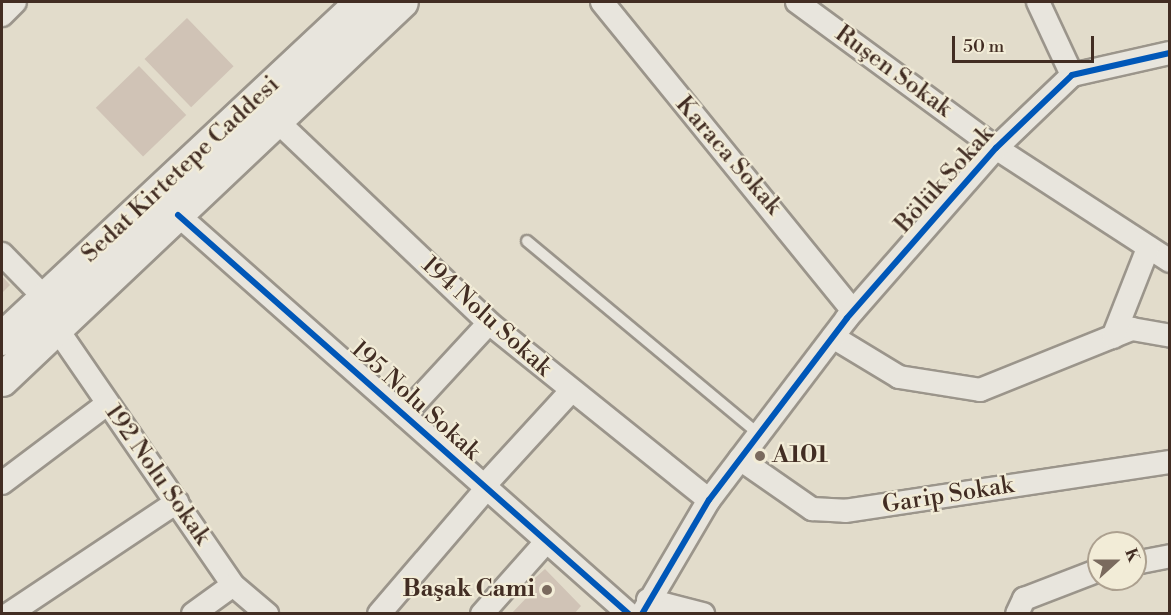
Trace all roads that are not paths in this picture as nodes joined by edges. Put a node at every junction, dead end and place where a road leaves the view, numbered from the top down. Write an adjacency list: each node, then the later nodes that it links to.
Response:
1 (362, 2): 15 (main road, Sedat Kirtetepe Caddesi)
2 (402, 2): 8 (main road, Sedat Kirtetepe Caddesi)
3 (602, 2): 16 (street, Karaca Sokak)
4 (797, 2): 9 (street, Ruşen Sokak)
5 (1038, 2): 7 (street)
6 (1170, 53): 7 (street)
7 (1072, 75): 9 (street, Bölük Sokak)
8 (275, 119): 10 (main road, Sedat Kirtetepe Caddesi); 17 (street, 194 Nolu Sokak)
9 (996, 148): 12 (street, Ruşen Sokak); 16 (street, Bölük Sokak)
10 (178, 215): 18 (main road, Sedat Kirtetepe Caddesi); 26 (street, 195 Nolu Sokak)
11 (527, 241): 27 (lane)
12 (1148, 248): 14 (street, Ruşen Sokak); 21 (street)
13 (2, 254): 15 (street)
14 (1170, 261)
15 (45, 298): 22 (main road, Sedat Kirtetepe Caddesi)
16 (854, 311): 20 (street, Bölük Sokak)
17 (489, 323): 24 (street, 194 Nolu Sokak); 26 (street)
18 (57, 328): 23 (main road, Sedat Kirtetepe Caddesi); 25 (street, 192 Nolu Sokak)
19 (1170, 336): 21 (street)
20 (833, 337): 21 (street); 27 (street, Bölük Sokak)
21 (1113, 337)
22 (2, 339)
23 (2, 380)
24 (570, 392): 31 (street); 32 (street, 194 Nolu Sokak)
25 (107, 404): 30 (street); 33 (street, 192 Nolu Sokak)
26 (404, 415): 31 (street, 195 Nolu Sokak)
27 (759, 434): 28 (street, Bölük Sokak)
28 (740, 459): 29 (street, Garip Sokak); 32 (street, Bölük Sokak)
29 (1170, 462)
30 (2, 483)
31 (486, 487): 34 (street, 195 Nolu Sokak); 43 (street)
32 (709, 500): 39 (street, Bölük Sokak)
33 (177, 502): 38 (street, 192 Nolu Sokak); 40 (street)
34 (546, 542): 44 (street); 45 (street, 195 Nolu Sokak)
35 (1170, 556): 36 (street)
36 (1147, 560)
37 (1087, 575): 47 (street)
38 (233, 585): 41 (street); 42 (street, 192 Nolu Sokak)
39 (645, 607): 46 (street)
40 (9, 614)
41 (193, 614)
42 (267, 614)
43 (379, 614)
44 (482, 614)
45 (629, 614)
46 (703, 614)
47 (1017, 614)

